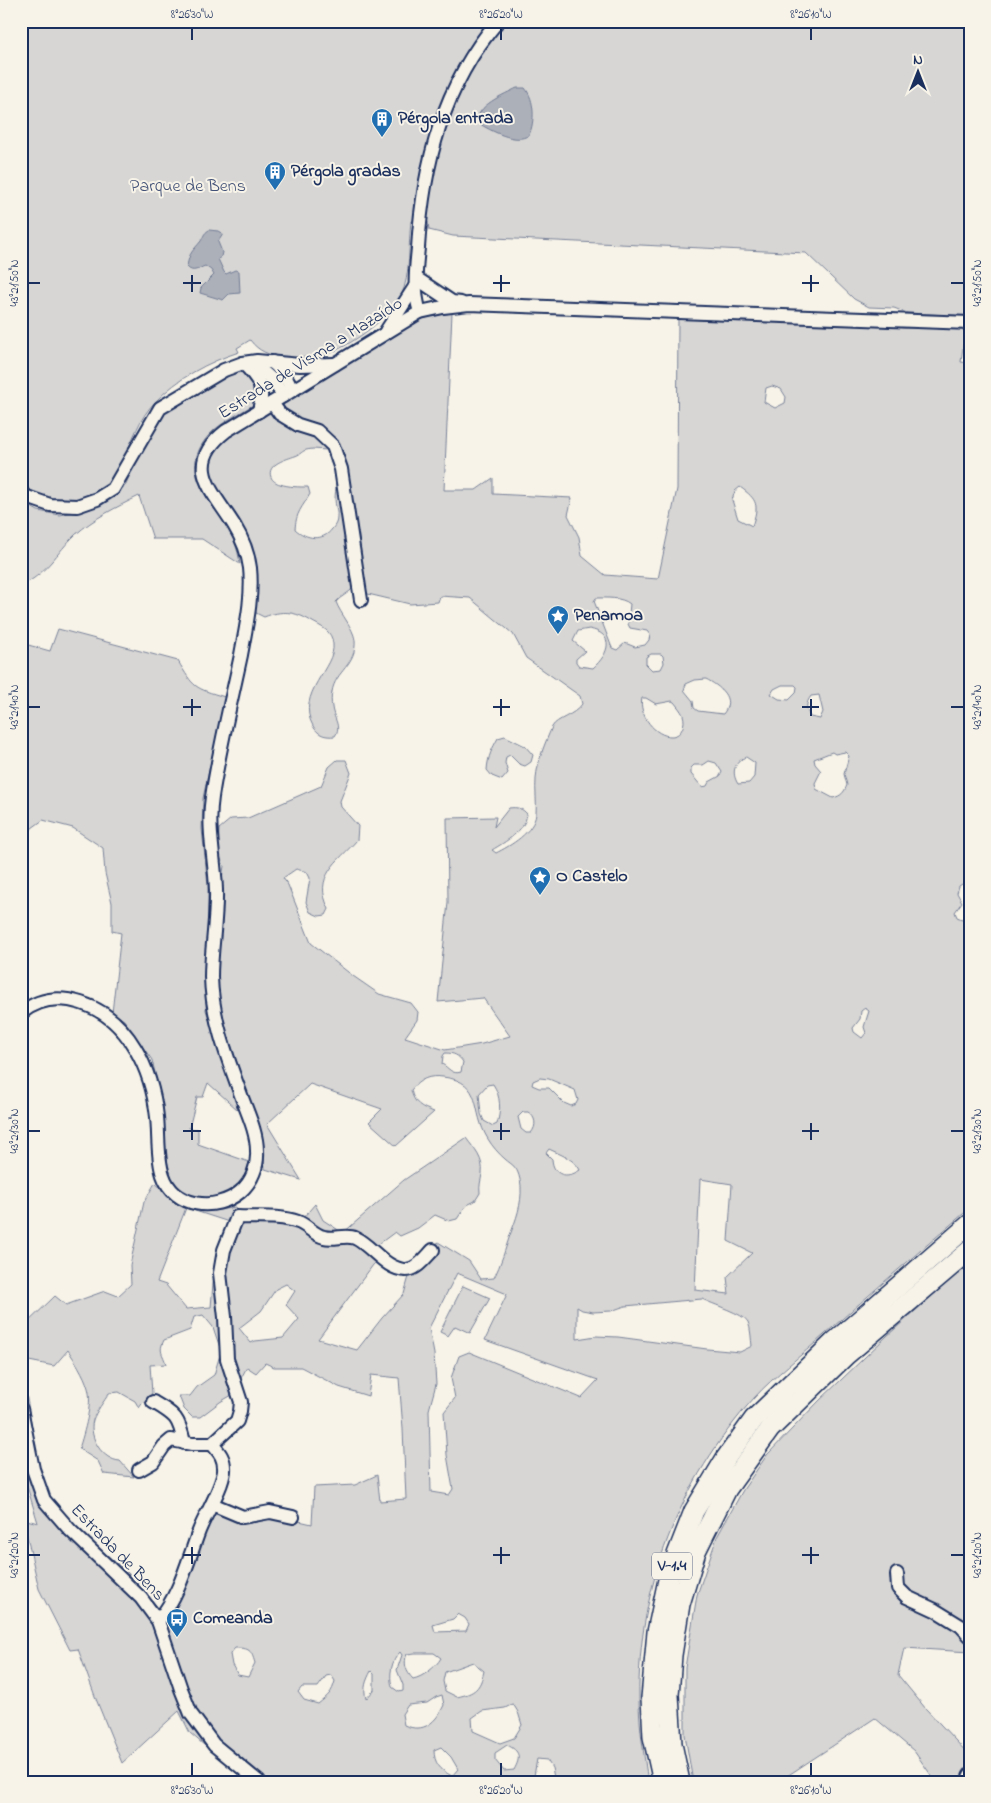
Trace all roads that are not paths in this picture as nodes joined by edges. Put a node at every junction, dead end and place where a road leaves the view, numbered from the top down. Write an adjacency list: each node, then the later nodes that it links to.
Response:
1 (498, 21): 2 (street)
2 (416, 281): 3 (street); 4 (street); 6 (street)
3 (469, 304): 4 (street, Estrada de Visma a Mazaído); 5 (street, Estrada de Visma a Mazaído)
4 (420, 312): 6 (street, Estrada de Visma a Mazaído)
5 (970, 323)
6 (386, 332): 9 (street, Estrada de Visma a Mazaído)
7 (272, 362): 8 (street); 9 (street); 10 (street)
8 (243, 363): 10 (street); 11 (street); 12 (street)
9 (338, 364): 10 (street, Estrada de Visma a Mazaído)
10 (282, 396): 11 (street, Estrada de Visma a Mazaído); 13 (street)
11 (259, 411): 15 (street, Estrada de Visma a Mazaído)
12 (21, 492)
13 (361, 600)
14 (21, 1013): 15 (street)
15 (226, 1202): 16 (street)
16 (237, 1217): 18 (street); 23 (street)
17 (970, 1224): 32 (highway, V-1.4)
18 (433, 1250)
19 (970, 1250): 33 (highway, V-1.4)
20 (153, 1402): 22 (street)
21 (21, 1409): 28 (street, Estrada de Bens)
22 (184, 1443): 23 (street); 24 (street)
23 (212, 1444): 25 (street)
24 (139, 1470)
25 (212, 1504): 26 (street); 28 (street)
26 (293, 1517)
27 (896, 1574): 29 (street)
28 (158, 1622): 31 (street, Estrada de Bens)
29 (970, 1636)
30 (970, 1775): 34 (street)
31 (259, 1782)
32 (662, 1782)
33 (680, 1782)
34 (967, 1782)

